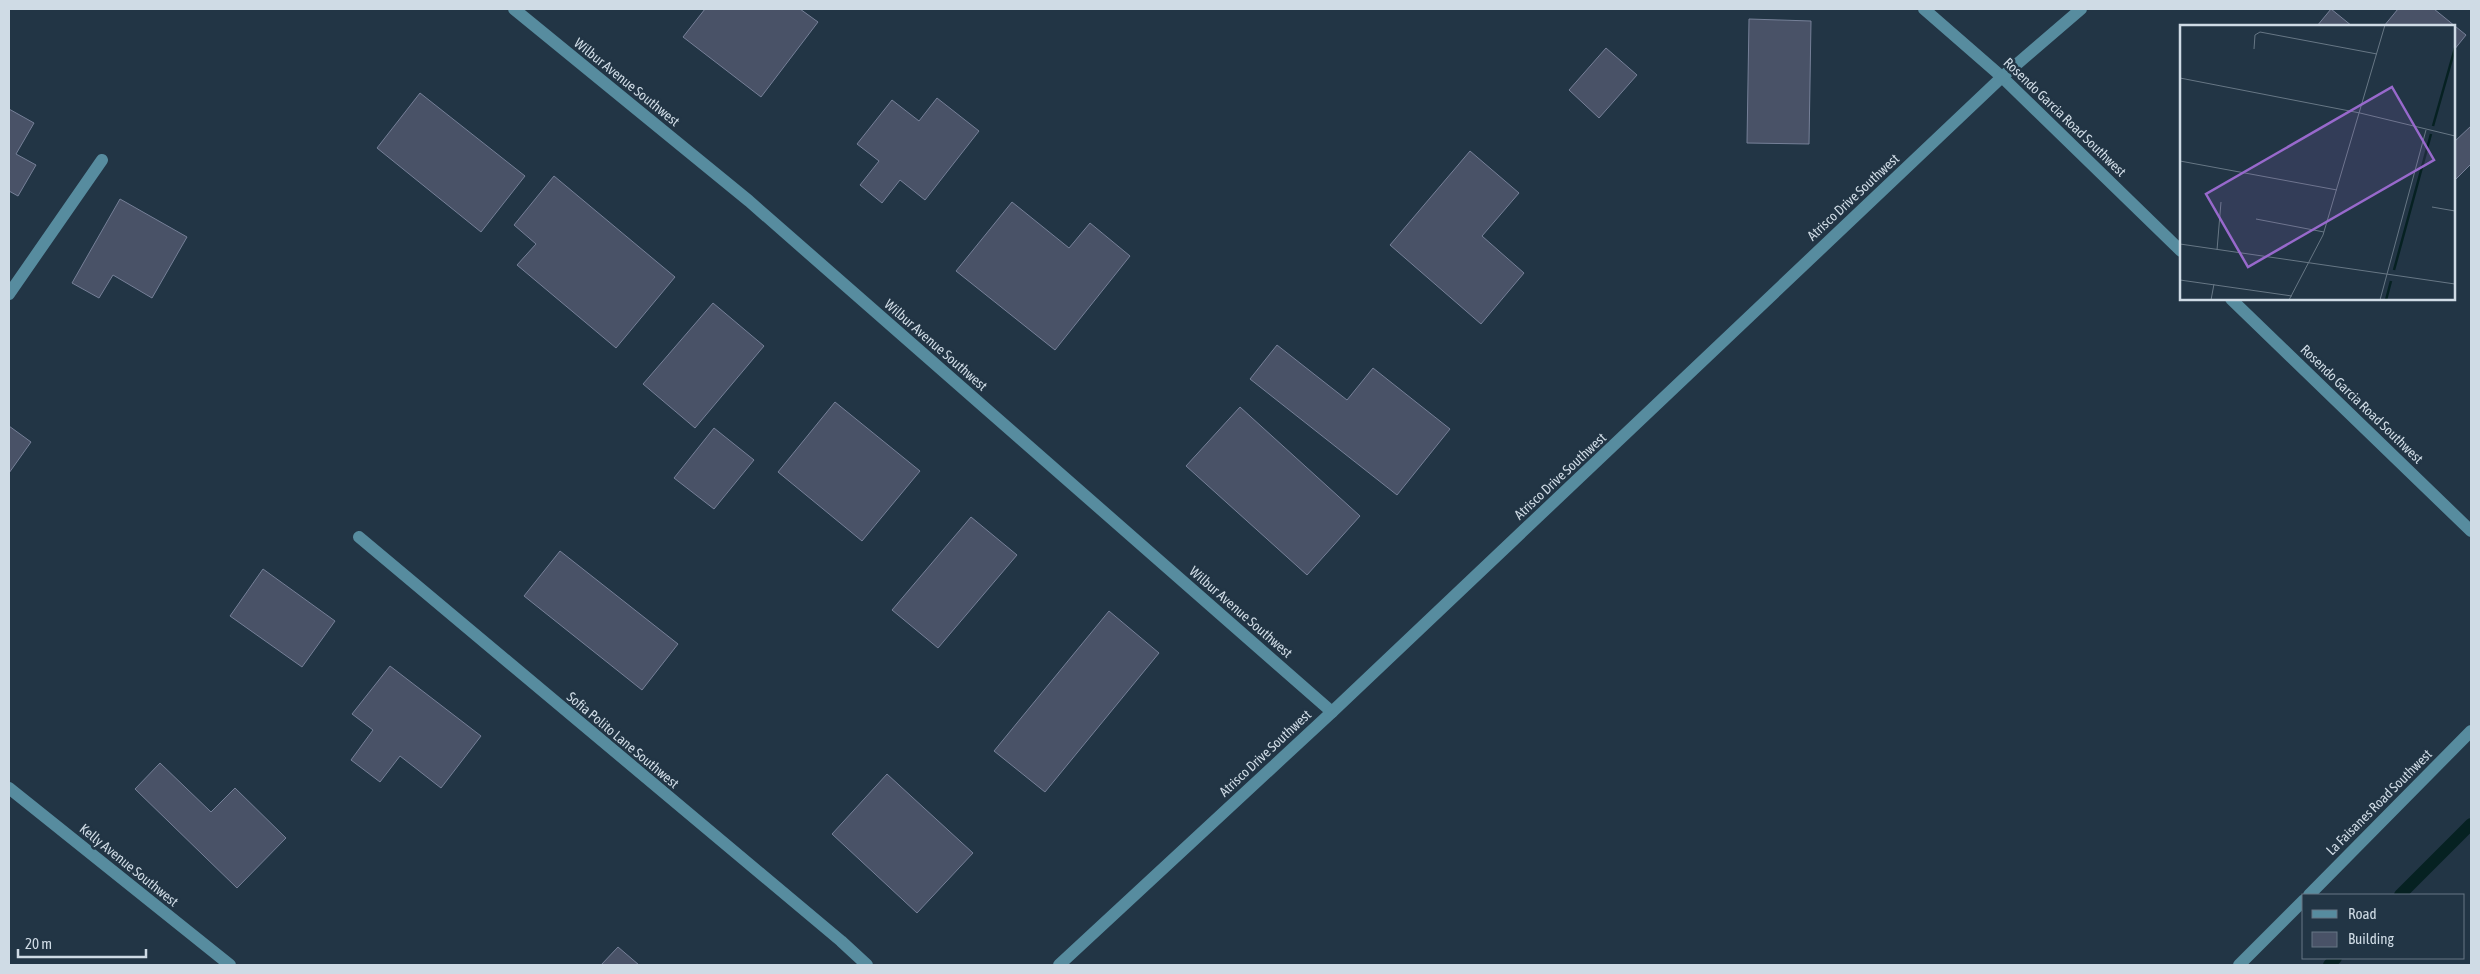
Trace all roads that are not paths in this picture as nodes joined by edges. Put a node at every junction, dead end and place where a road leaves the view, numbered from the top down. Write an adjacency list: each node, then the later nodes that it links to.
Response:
1 (514, 9): 11 (street, Wilbur Avenue Southwest)
2 (1924, 9): 4 (street, Rosendo Garcia Road Southwest)
3 (2081, 9): 4 (street, Atrisco Drive Southwest)
4 (2002, 77): 6 (street, Rosendo Garcia Road Southwest); 11 (street, Atrisco Drive Southwest)
5 (102, 160): 7 (street)
6 (2180, 249)
7 (9, 294)
8 (2232, 300): 9 (street, Rosendo Garcia Road Southwest)
9 (2471, 532)
10 (359, 537): 17 (street, Sofia Polito Lane Southwest)
11 (1332, 712): 18 (street, Atrisco Drive Southwest)
12 (2471, 731): 14 (street, La Faisanes Road Southwest)
13 (9, 788): 16 (street, Kelly Avenue Southwest)
14 (2310, 894)
15 (2302, 902): 19 (street)
16 (230, 965)
17 (867, 965)
18 (1059, 965)
19 (2240, 965)

